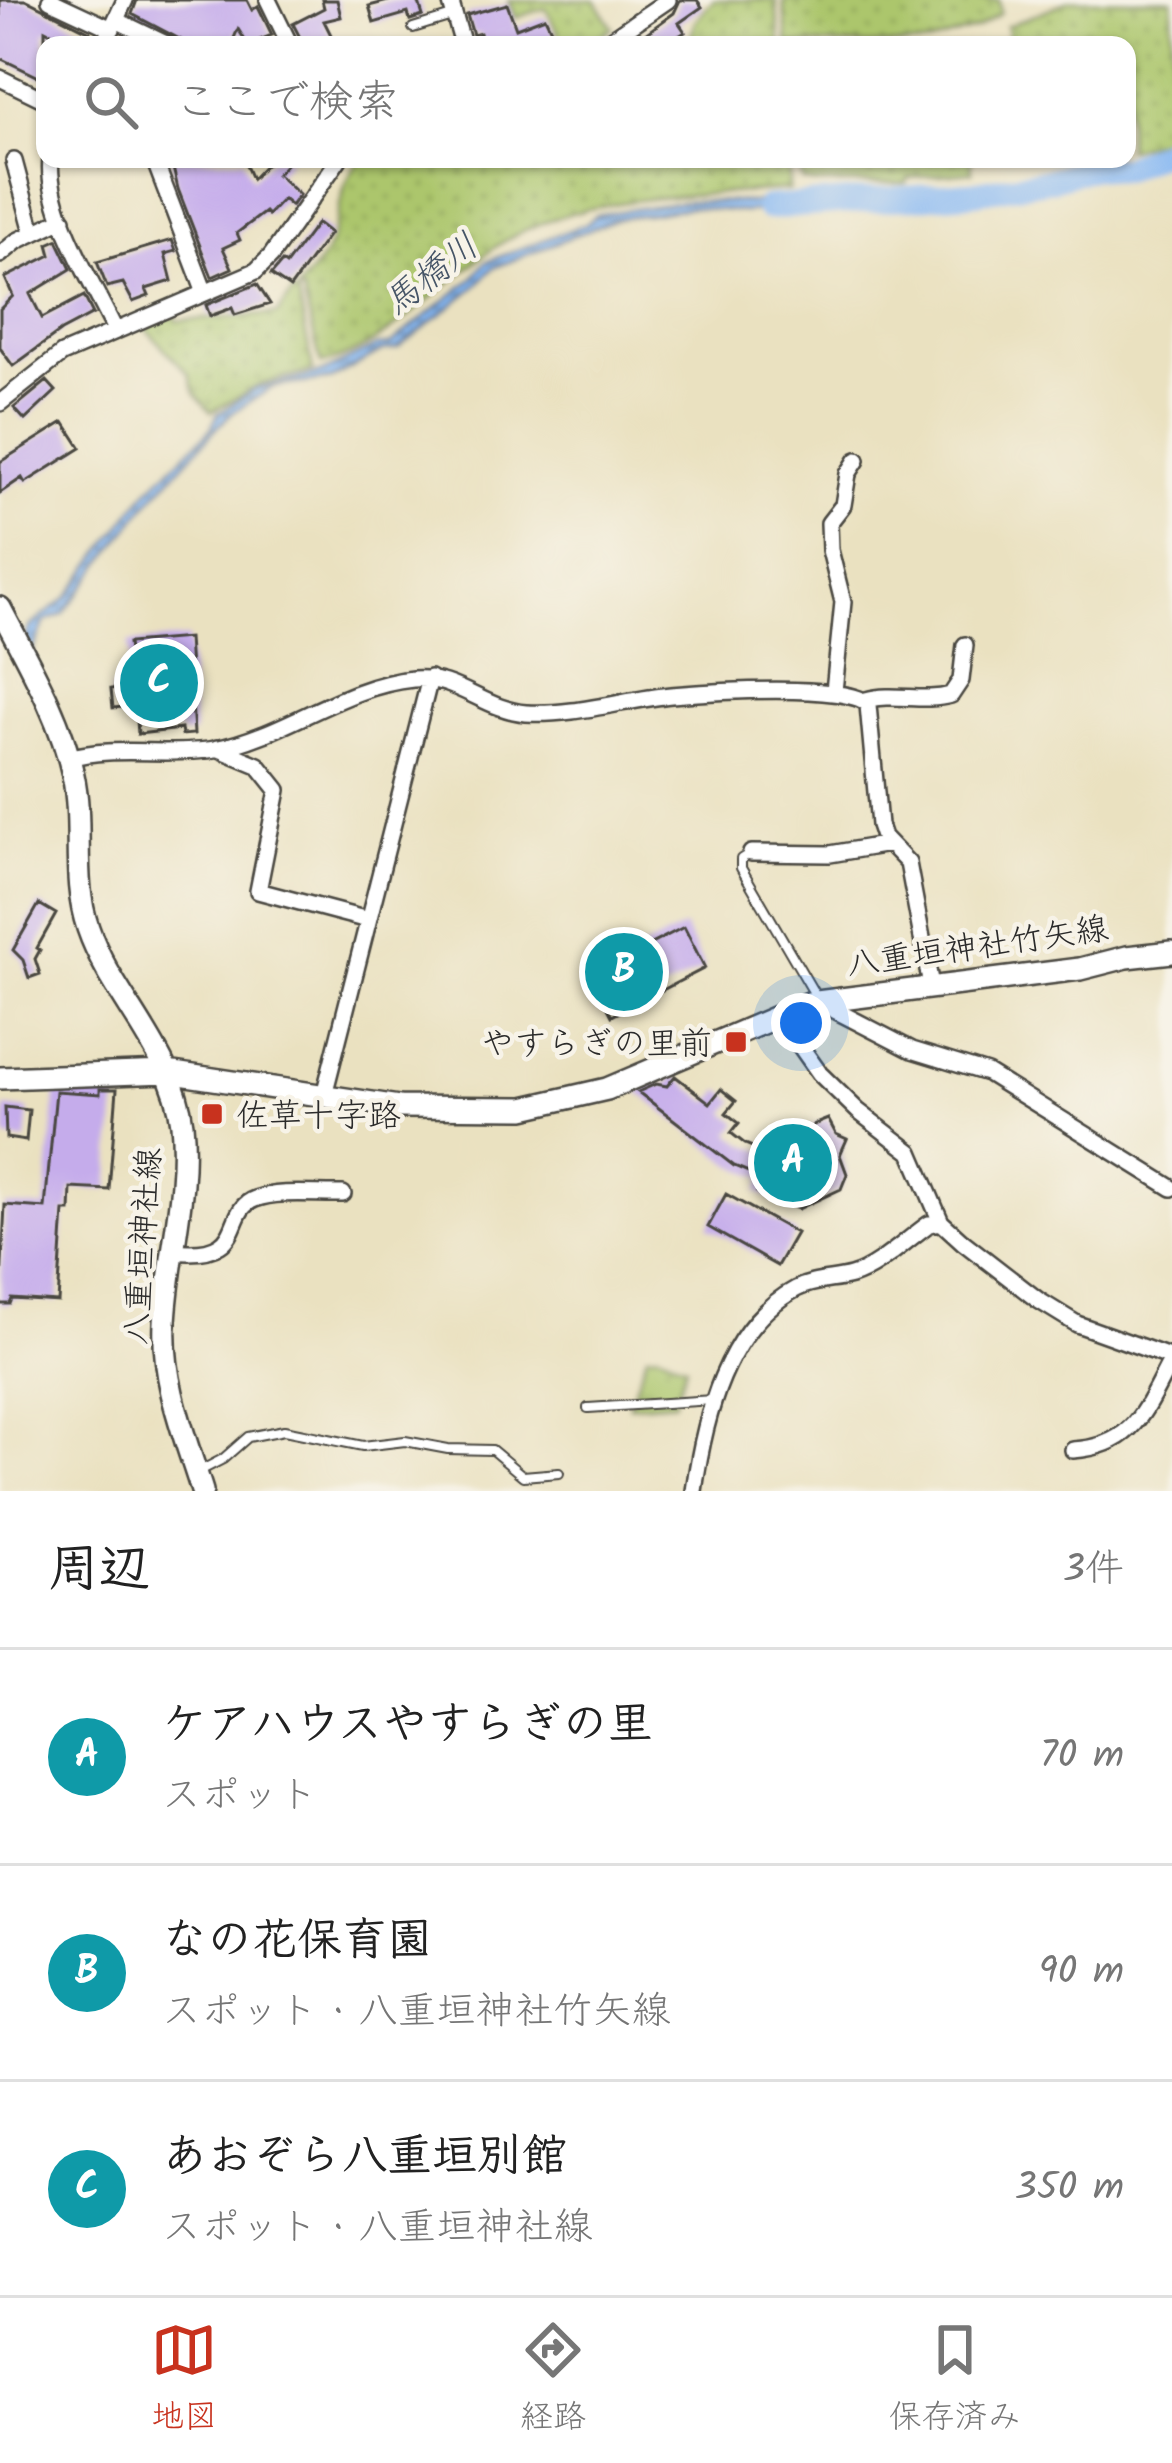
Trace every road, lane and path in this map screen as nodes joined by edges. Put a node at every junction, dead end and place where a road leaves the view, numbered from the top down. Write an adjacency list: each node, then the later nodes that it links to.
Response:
1 (50, 0): 7 (street)
2 (125, 0): 7 (street)
3 (268, 0): 8 (street)
4 (662, 2): 9 (street)
5 (453, 8): 6 (lane)
6 (413, 28)
7 (111, 31)
8 (286, 36)
9 (615, 36)
10 (0, 78): 11 (street)
11 (36, 96)
12 (14, 161): 17 (street)
13 (50, 168): 16 (street)
14 (157, 168): 19 (street)
15 (333, 168): 19 (street)
16 (63, 219): 17 (street); 20 (street)
17 (33, 232): 18 (street)
18 (0, 255)
19 (205, 293): 20 (street)
20 (115, 330): 21 (street)
21 (4, 392)
22 (857, 460): 26 (street)
23 (0, 608): 29 (main road, 八重垣神社線)
24 (965, 645): 27 (street)
25 (430, 678): 26 (street); 28 (street); 32 (street)
26 (834, 691): 27 (street)
27 (866, 700): 30 (street)
28 (217, 748): 29 (street); 32 (street)
29 (68, 758): 37 (main road, 八重垣神社線)
30 (889, 844): 31 (street); 34 (street)
31 (751, 853): 35 (lane)
32 (368, 920): 39 (street)
33 (1172, 952): 34 (main road, 八重垣神社竹矢線)
34 (931, 986): 35 (main road, 八重垣神社竹矢線)
35 (818, 1001): 36 (main road, 八重垣神社竹矢線); 40 (street)
36 (779, 1016): 39 (main road, 八重垣神社竹矢線); 42 (street)
37 (166, 1072): 38 (main road, 八重垣神社竹矢線); 39 (main road, 八重垣神社竹矢線); 43 (main road, 八重垣神社線)
38 (0, 1078)
39 (324, 1095)
40 (1172, 1189)
41 (343, 1193): 43 (street)
42 (941, 1222): 44 (street); 45 (street)
43 (173, 1251): 49 (main road, 八重垣神社線)
44 (1172, 1359): 47 (street)
45 (714, 1400): 46 (lane); 50 (street)
46 (588, 1408)
47 (1073, 1450)
48 (559, 1472): 49 (lane)
49 (199, 1482)
50 (694, 1491)

